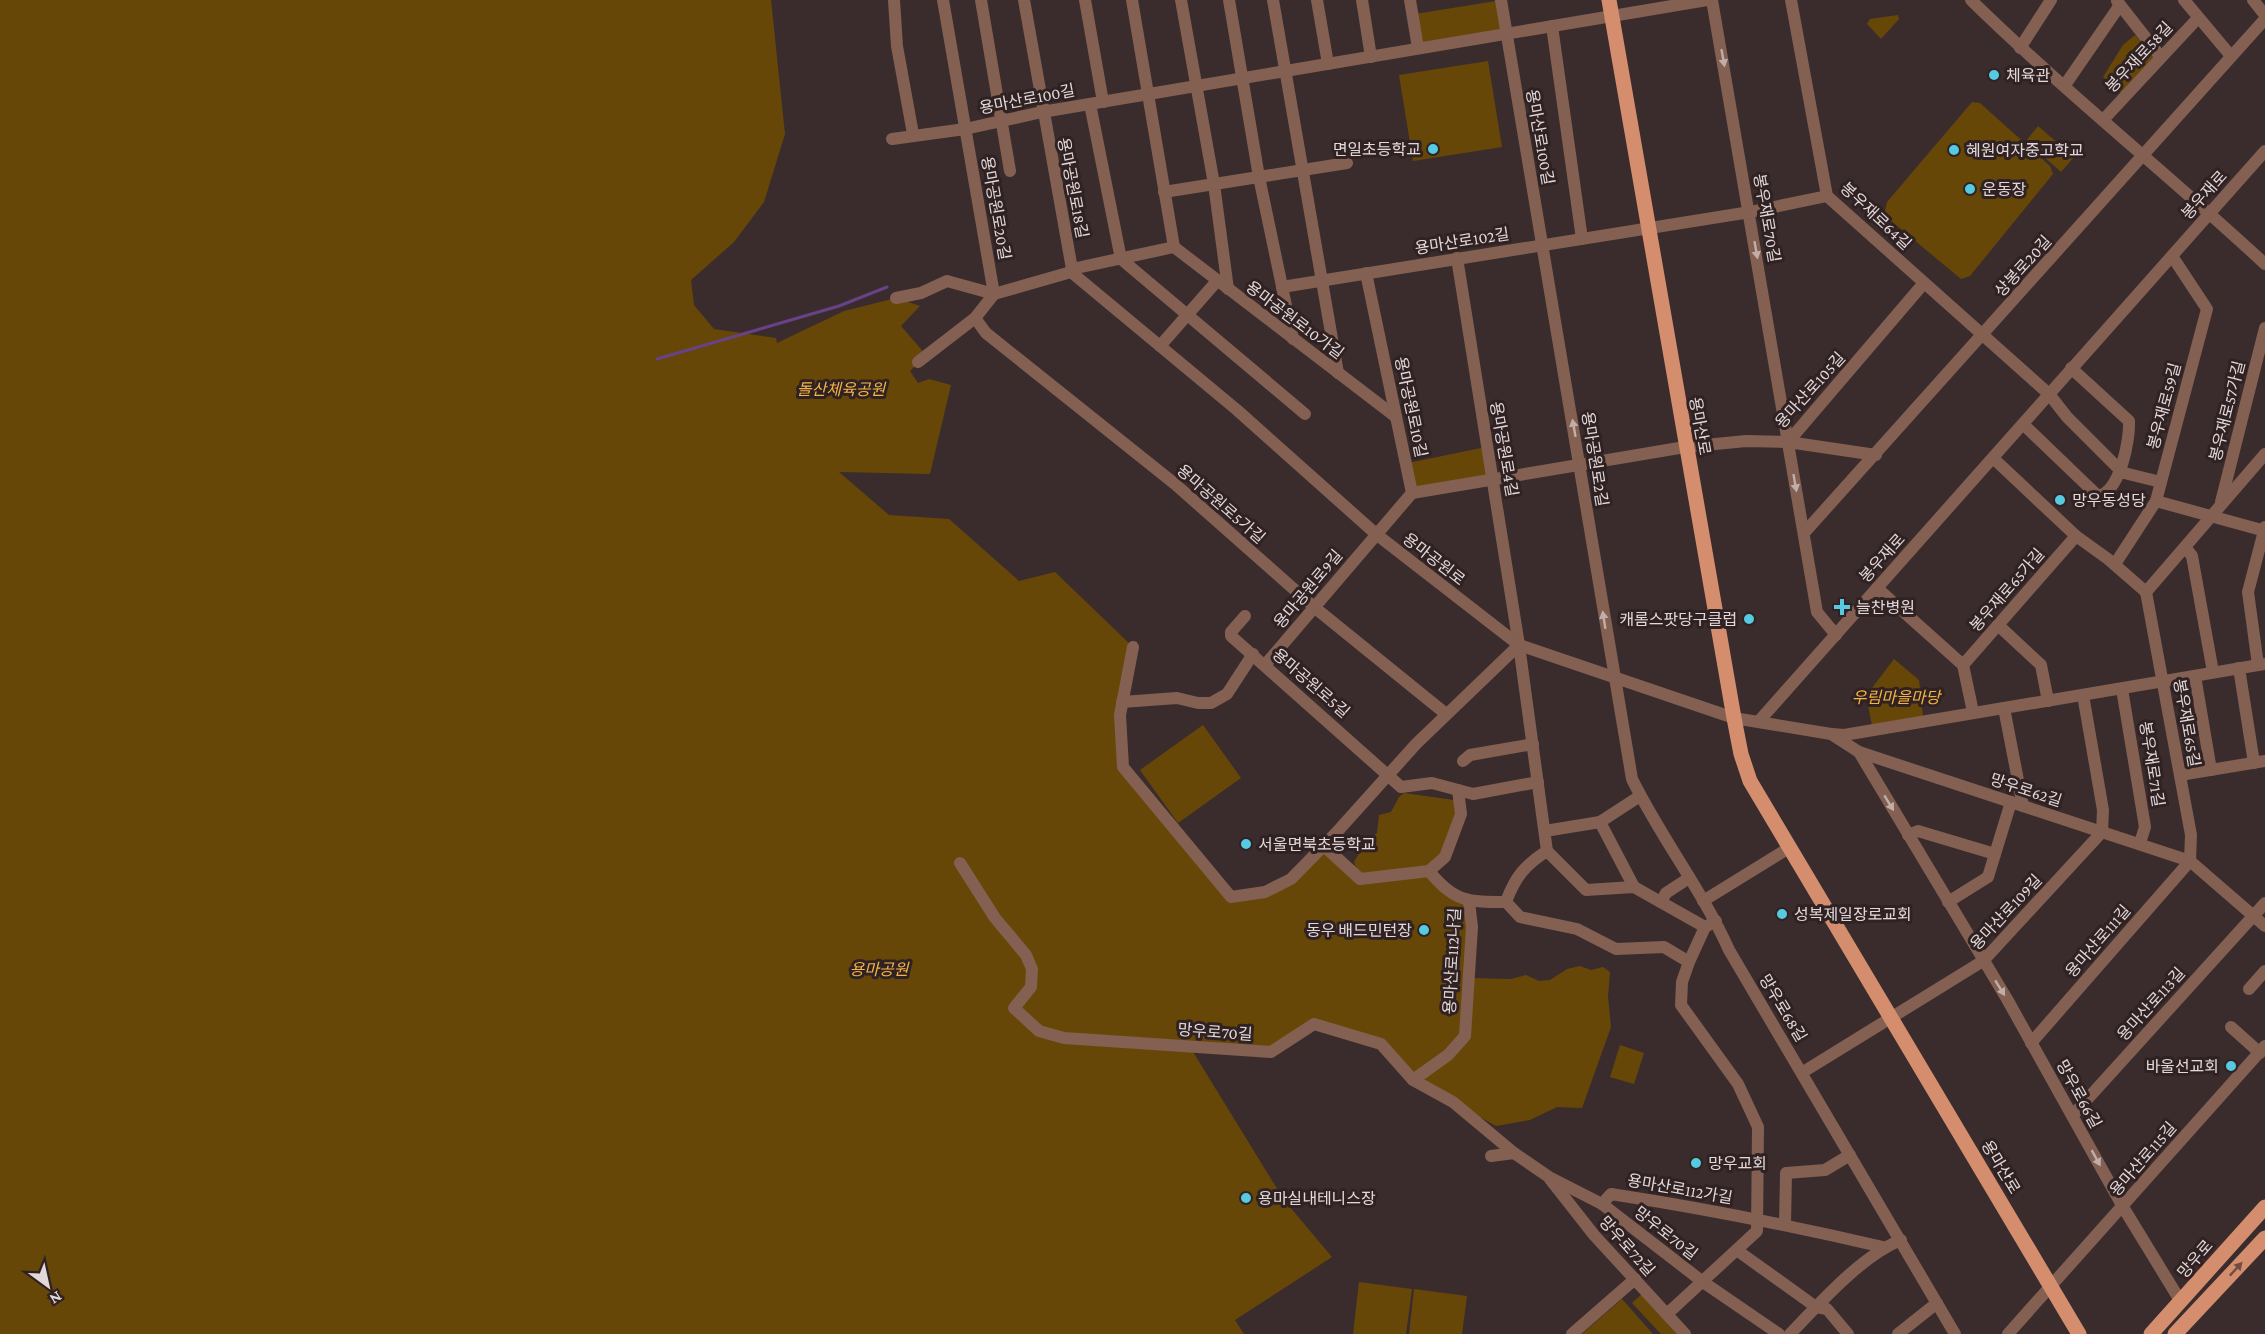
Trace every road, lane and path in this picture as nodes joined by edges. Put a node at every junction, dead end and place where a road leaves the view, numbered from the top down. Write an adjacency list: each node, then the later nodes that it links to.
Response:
1 (894, 0): 44 (street)
2 (943, 0): 43 (street, 용마공원로20길)
3 (981, 0): 42 (street)
4 (1024, 0): 40 (street, 용마공원로18길)
5 (1085, 0): 39 (street)
6 (1132, 0): 38 (street)
7 (1181, 0): 37 (street)
8 (1229, 0): 35 (street)
9 (1273, 0): 34 (street)
10 (1317, 0): 33 (street)
11 (1362, 0): 32 (street)
12 (1410, 0): 28 (street)
13 (1501, 0): 27 (street)
14 (1609, 0): 24 (main road, 용마산로)
15 (1707, 0): 24 (street, 용마산로100길)
16 (1712, 0): 55 (street, 봉우재로70길, one-way to 55)
17 (1791, 0): 54 (street, 봉우재로64길)
18 (1971, 0): 29 (street, 봉우재로58길)
19 (2051, 0): 29 (street)
20 (2184, 0): 25 (street)
21 (2253, 0): 23 (street)
22 (2118, 2): 30 (street); 36 (street)
23 (2265, 17): 31 (street, 상봉로20길)
24 (1612, 18): 26 (street, 용마산로100길); 57 (main road, 용마산로)
25 (2198, 18): 30 (street, 봉우재로58길); 31 (street)
26 (1552, 26): 27 (street, 용마산로100길); 58 (street)
27 (1506, 34): 28 (street, 용마산로100길); 59 (street, 용마산로100길)
28 (1418, 48): 32 (street, 용마산로100길)
29 (2020, 48): 36 (street, 봉우재로58길)
30 (2160, 56): 41 (street, 봉우재로58길)
31 (2231, 56): 47 (street, 상봉로20길)
32 (1371, 57): 33 (street, 용마산로100길)
33 (1328, 64): 34 (street, 용마산로100길)
34 (1285, 72): 35 (street, 용마산로100길); 49 (street)
35 (1242, 79): 37 (street, 용마산로100길); 51 (street)
36 (2065, 85): 41 (street, 봉우재로58길)
37 (1195, 87): 38 (street, 용마산로100길); 52 (street)
38 (1147, 95): 39 (street, 용마산로100길); 53 (street)
39 (1096, 103): 40 (street, 용마산로100길); 63 (street)
40 (1042, 112): 42 (street, 용마산로100길); 65 (street, 용마공원로18길)
41 (2104, 119): 47 (street, 봉우재로58길)
42 (1003, 120): 43 (street, 용마산로100길); 50 (street)
43 (965, 129): 44 (street, 용마산로100길); 72 (street, 용마공원로20길)
44 (913, 134): 45 (street, 용마산로100길)
45 (892, 139)
46 (2265, 151): 56 (street, 봉우재로)
47 (2144, 156): 56 (street, 봉우재로58길); 77 (street, 상봉로20길)
48 (1347, 164): 49 (street)
49 (1304, 170): 51 (street); 67 (street)
50 (1010, 171)
51 (1259, 177): 52 (street); 70 (street)
52 (1214, 184): 53 (street); 71 (street)
53 (1164, 192): 60 (street)
54 (1827, 196): 55 (street, 용마산로102길); 69 (street, 봉우재로64길)
55 (1750, 212): 57 (street, 용마산로102길); 87 (street, 봉우재로70길, one-way to 87)
56 (2210, 213): 61 (street, 봉우재로); 64 (street, 봉우재로58길)
57 (1648, 229): 58 (street, 용마산로102길); 88 (main road, 용마산로)
58 (1582, 239): 59 (street, 용마산로102길)
59 (1542, 245): 62 (street, 용마산로102길); 92 (street, 용마공원로2길, one-way to 59)
60 (1174, 247): 63 (street); 68 (street, 용마공원로10가길)
61 (2172, 256): 81 (street, 봉우재로); 95 (street, 봉우재로59길)
62 (1457, 258): 66 (street, 용마산로102길); 94 (street, 용마공원로4길)
63 (1121, 259): 65 (street); 74 (street)
64 (2265, 264)
65 (1071, 271): 72 (street); 79 (street, 용마공원로)
66 (1366, 273): 67 (street, 용마산로102길); 85 (street, 용마공원로10길)
67 (1322, 280): 70 (street, 용마산로102길); 82 (street)
68 (1217, 281): 71 (street, 용마공원로10가길); 74 (street)
69 (1924, 283): 77 (street, 봉우재로64길); 87 (street, 용마산로105길)
70 (1282, 287): 78 (street)
71 (1228, 289): 78 (street, 용마공원로10가길)
72 (994, 294): 73 (street); 75 (street)
73 (896, 298)
74 (1187, 315): 79 (street); 84 (street)
75 (975, 318): 80 (street); 108 (street, 용마공원로5가길)
76 (2265, 328): 98 (street, 봉우재로57가길)
77 (1982, 336): 83 (street, 봉우재로64길); 90 (street, 상봉로20길)
78 (1293, 339): 82 (street, 용마공원로10가길)
79 (1160, 346): 101 (street, 용마공원로)
80 (918, 362)
81 (2072, 368): 83 (street, 봉우재로); 93 (street)
82 (1338, 373): 85 (street, 용마공원로10가길)
83 (2049, 394): 86 (street, 봉우재로); 93 (street, 봉우재로64길)
84 (1305, 414)
85 (1396, 417): 96 (street, 용마공원로10길)
86 (2023, 424): 91 (street, 봉우재로); 93 (street)
87 (1788, 442): 88 (street, 용마산로105길); 90 (street); 102 (street, 봉우재로70길, one-way to 102)
88 (1685, 447): 92 (street, 용마산로105길); 130 (main road, 용마산로)
89 (2265, 454): 98 (street)
90 (1876, 455): 102 (street, 상봉로20길)
91 (1993, 458): 103 (street); 106 (street, 봉우재로)
92 (1580, 464): 94 (street, 용마산로105길); 121 (street, 용마공원로2길, one-way to 92)
93 (2120, 471): 95 (street)
94 (1492, 479): 96 (street, 용마산로105길); 112 (street, 용마공원로4길)
95 (2161, 482): 97 (street, 봉우재로59길)
96 (1412, 494): 101 (street)
97 (2156, 501): 99 (street); 105 (street, 봉우재로59길)
98 (2220, 503): 99 (street)
99 (2211, 515): 100 (street); 104 (street)
100 (2264, 529): 115 (street)
101 (1376, 534): 108 (street, 용마공원로9길); 112 (street, 용마공원로)
102 (1804, 534): 111 (street, 봉우재로70길)
103 (2076, 536): 105 (street); 110 (street, 봉우재로65가길)
104 (2185, 548): 107 (street); 119 (street)
105 (2115, 564): 107 (street)
106 (1877, 588): 111 (street, 봉우재로); 117 (street)
107 (2146, 592): 122 (street, 봉우재로65길)
108 (1314, 607): 116 (street, 용마공원로9길); 129 (street, 용마공원로5가길)
109 (1245, 616): 114 (street, 용마공원로5길)
110 (1998, 625): 117 (street, 봉우재로65가길); 125 (street)
111 (1836, 635): 131 (street, 봉우재로)
112 (1519, 645): 121 (street, 용마공원로); 129 (street); 133 (street, 용마공원로4길)
113 (1133, 647): 126 (street)
114 (1253, 654): 116 (street, 용마공원로5길); 126 (street)
115 (2261, 664): 118 (street)
116 (1265, 665): 138 (street, 용마공원로5길)
117 (1963, 665): 128 (street)
118 (2239, 668): 119 (street); 136 (street)
119 (2213, 672): 120 (street)
120 (2195, 676): 122 (street); 137 (street)
121 (1613, 678): 130 (street, 용마공원로); 142 (street, 망우로68길)
122 (2163, 682): 123 (street); 139 (street, 봉우재로65길)
123 (2122, 689): 124 (street); 148 (street, 봉우재로71길)
124 (2083, 695): 125 (street); 146 (street)
125 (2048, 701): 127 (street)
126 (1122, 702): 149 (street)
127 (2004, 708): 128 (street); 143 (street)
128 (1973, 712): 132 (street)
129 (1446, 714): 138 (street)
130 (1734, 718): 131 (street); 150 (main road, 용마산로)
131 (1759, 721): 132 (street, 망우로62길)
132 (1831, 734): 134 (street, 망우로62길)
133 (1533, 744): 135 (street); 140 (street, 용마공원로4길)
134 (1859, 752): 143 (street, 망우로62길); 147 (street, 망우로66길, one-way to 147)
135 (1463, 761)
136 (2260, 762): 137 (street)
137 (2211, 770): 139 (street)
138 (1388, 773): 141 (street, 용마공원로5길); 149 (street)
139 (2180, 775): 153 (street, 봉우재로65길)
140 (1538, 782): 141 (street); 145 (street, 용마공원로4길)
141 (1458, 790): 155 (street)
142 (1640, 796): 144 (street); 156 (street, 망우로68길)
143 (2017, 804): 146 (street, 망우로62길); 152 (street)
144 (1600, 822): 145 (street); 157 (street)
145 (1545, 831): 151 (street, 용마공원로4길)
146 (2102, 832): 148 (street, 망우로62길); 168 (street, 용마산로109길)
147 (1908, 835): 152 (street); 162 (street, 망우로66길)
148 (2140, 843): 153 (street, 망우로62길)
149 (1324, 846): 155 (street)
150 (1789, 848): 158 (street); 171 (main road, 용마산로)
151 (1548, 851): 157 (street); 160 (street)
152 (1995, 854): 162 (street)
153 (2190, 861): 164 (street, 망우로62길); 173 (street, 용마산로111길)
154 (960, 863): 176 (street, 망우로70길)
155 (1429, 871): 159 (street)
156 (1689, 878): 158 (street, 망우로68길); 161 (street)
157 (1634, 887): 161 (street)
158 (1703, 901): 165 (street, 망우로68길)
159 (1469, 902): 160 (street, 용마산로112나길); 176 (street, 용마산로112나길)
160 (1506, 902): 167 (street)
161 (1661, 902): 165 (street)
162 (1948, 902): 168 (street, 망우로66길)
163 (2265, 903): 164 (street, 용마산로113길)
164 (2253, 916): 166 (street, 망우로62길); 177 (street, 용마산로113길)
165 (1710, 924): 167 (street); 175 (street, 망우로68길)
166 (2265, 926)
167 (1689, 962): 185 (street)
168 (1983, 962): 171 (street, 용마산로109길); 173 (street, 망우로66길, one-way to 173)
169 (2265, 971): 170 (street)
170 (2249, 989)
171 (1891, 1019): 175 (street); 193 (main road, 용마산로)
172 (2231, 1027): 174 (street, 용마산로115길)
173 (2031, 1043): 177 (street, 망우로66길)
174 (2262, 1050): 183 (street, 용마산로115길)
175 (1803, 1072): 179 (street, 망우로68길)
176 (1413, 1080): 178 (street, 망우로70길)
177 (2073, 1114): 183 (street, 망우로66길, one-way to 183)
178 (1514, 1153): 180 (street); 181 (street, 망우로70길)
179 (1850, 1155): 186 (street); 188 (street, 망우로68길)
180 (1491, 1156)
181 (1549, 1177): 182 (street, 망우로70길); 191 (street, 망우로72길)
182 (1602, 1204): 185 (street, 용마산로112가길); 192 (street, 망우로70길)
183 (2123, 1207): 193 (street, 용마산로115길); 194 (street, 망우로66길)
184 (2265, 1207): 194 (main road, 망우로)
185 (1757, 1220): 186 (street, 용마산로112가길); 190 (street)
186 (1785, 1224): 189 (street, 용마산로112가길)
187 (2265, 1238): 208 (main road, one-way to 187)
188 (1901, 1240): 189 (street); 195 (street, 망우로68길)
189 (1883, 1247): 196 (street)
190 (1738, 1251): 192 (street); 196 (street)
191 (1635, 1279): 197 (street, 망우로72길); 198 (street)
192 (1703, 1282): 197 (street); 200 (street, 망우로70길)
193 (2050, 1285): 205 (street, 용마산로115길); 206 (main road, 용마산로)
194 (2181, 1302): 207 (main road, 망우로)
195 (1937, 1303): 203 (street); 204 (street, 망우로68길)
196 (1816, 1307): 201 (street); 202 (street)
197 (1667, 1314): 199 (street, 망우로72길)
198 (1572, 1334)
199 (1685, 1334)
200 (1779, 1334)
201 (1790, 1334)
202 (1848, 1334)
203 (1898, 1334)
204 (1955, 1334)
205 (2008, 1334)
206 (2079, 1334)
207 (2151, 1334)
208 (2175, 1334)

